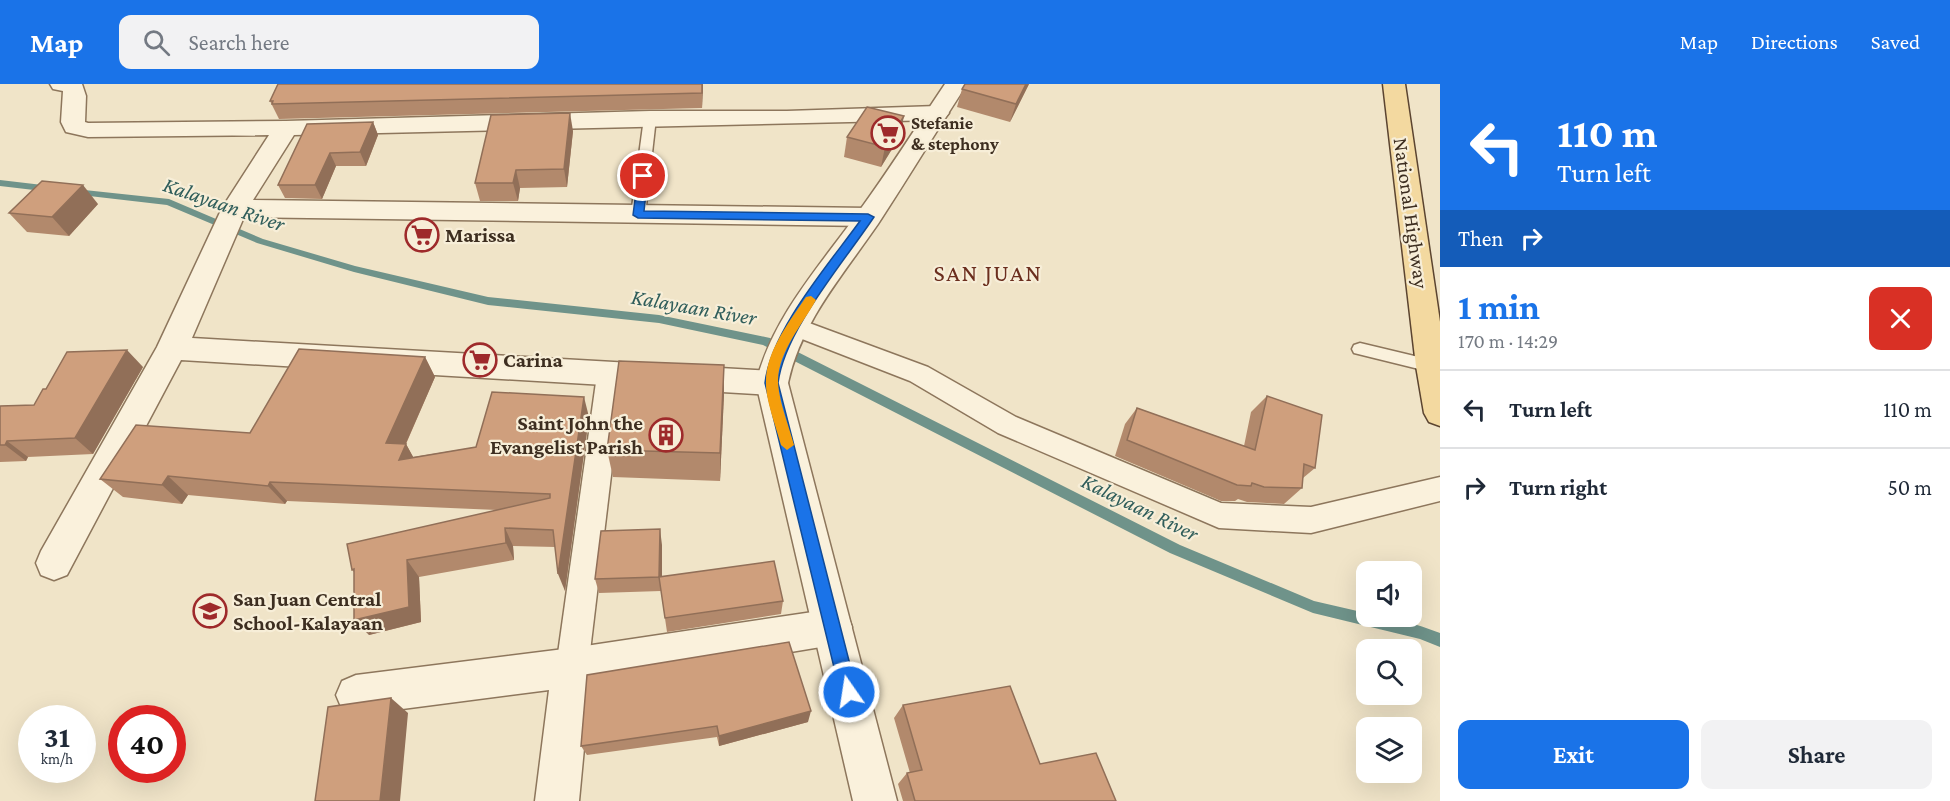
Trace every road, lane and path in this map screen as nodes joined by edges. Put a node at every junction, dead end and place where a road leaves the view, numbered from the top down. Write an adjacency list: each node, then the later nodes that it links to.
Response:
1 (61, 84): 6 (street)
2 (956, 84): 4 (street)
3 (1394, 84): 13 (main road, National Highway)
4 (937, 112): 5 (street); 9 (street)
5 (650, 118): 6 (street); 7 (lane)
6 (286, 128): 8 (street)
7 (638, 215): 8 (street); 9 (street)
8 (231, 217): 11 (street)
9 (868, 217): 10 (street)
10 (791, 329): 15 (street); 17 (street)
11 (172, 348): 14 (street); 18 (street)
12 (1360, 349): 13 (lane)
13 (1431, 366): 16 (main road, National Highway)
14 (610, 375): 15 (street); 20 (street)
15 (773, 375): 19 (street)
16 (1440, 413)
17 (1440, 489)
18 (54, 563)
19 (833, 627): 20 (street); 23 (street)
20 (572, 669): 21 (street); 22 (street)
21 (356, 695)
22 (557, 801)
23 (875, 801)

